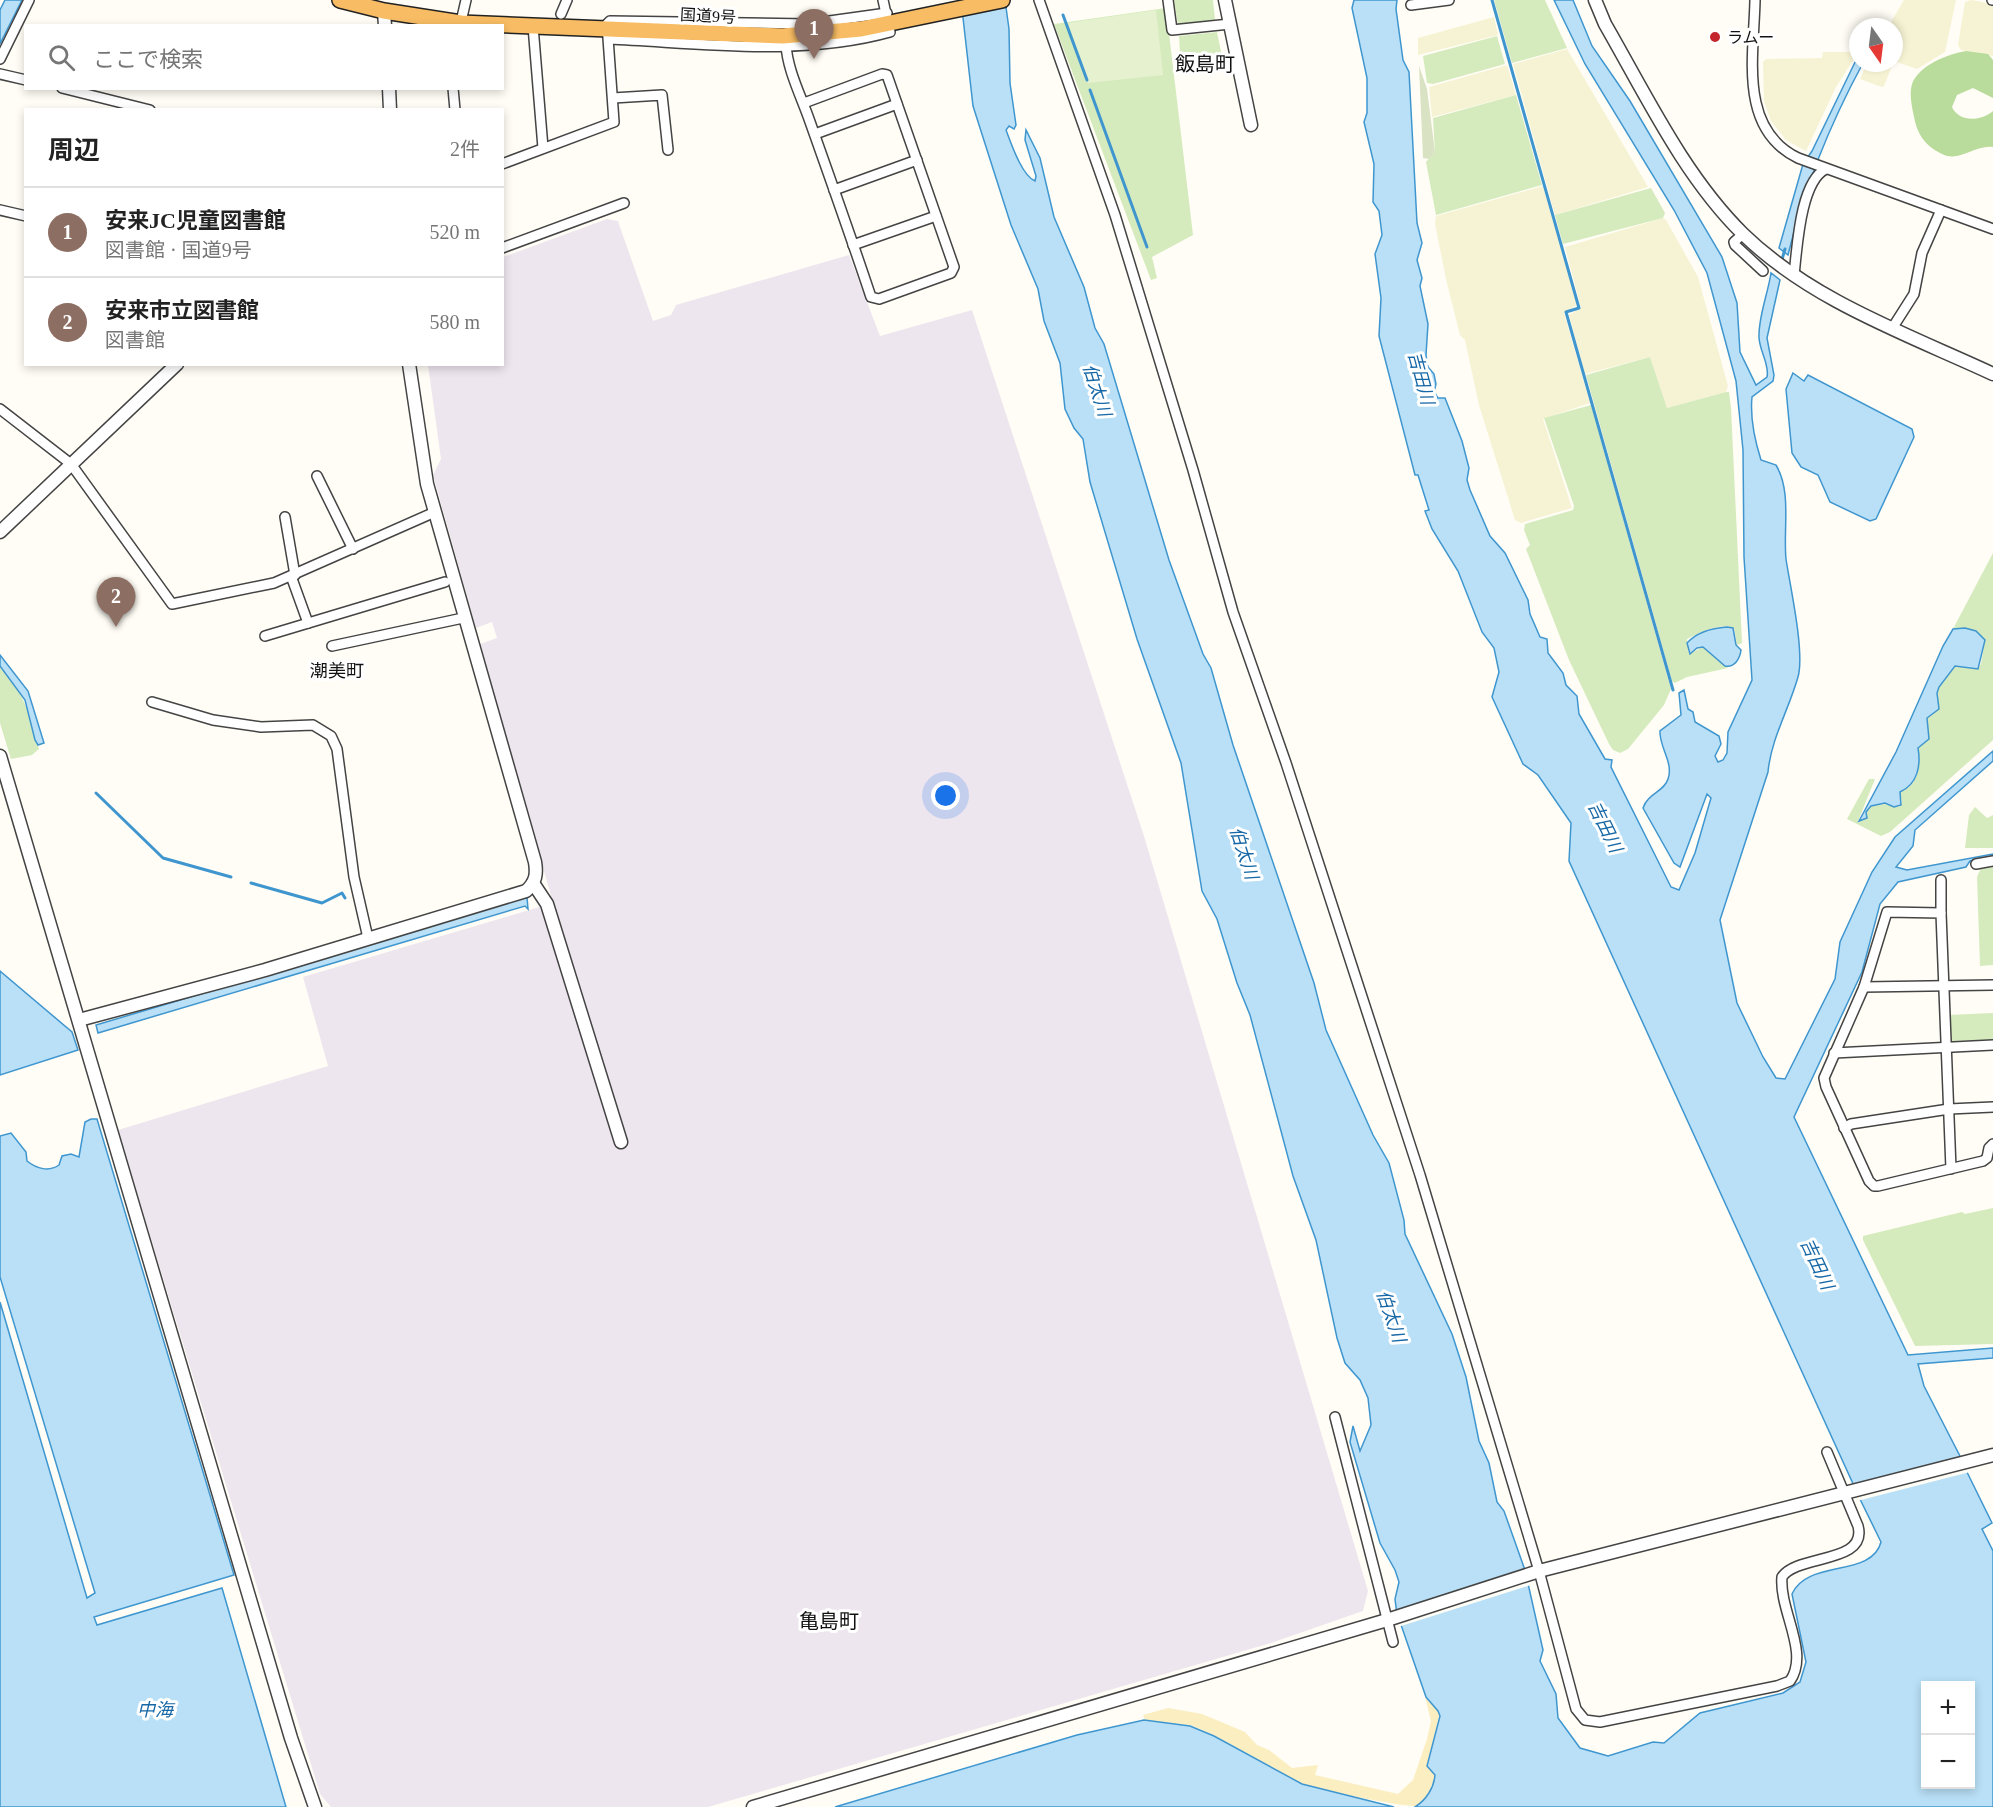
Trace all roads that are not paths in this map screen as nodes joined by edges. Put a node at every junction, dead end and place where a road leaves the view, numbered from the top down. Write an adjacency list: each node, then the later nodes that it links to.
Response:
1 (29, 0): 23 (street)
2 (340, 0): 15 (highway, 国道9号)
3 (466, 0): 17 (street)
4 (567, 0): 14 (street)
5 (883, 0): 16 (street)
6 (1002, 0): 16 (highway, 国道9号)
7 (1039, 0): 96 (street)
8 (1168, 0): 18 (street)
9 (1225, 0): 18 (street)
10 (1449, 0): 13 (street)
11 (1595, 0): 49 (street)
12 (1755, 0): 41 (street)
13 (1411, 5)
14 (561, 14)
15 (384, 18): 17 (highway, 国道9号)
16 (891, 20): 21 (highway, 国道9号); 21 (street); 22 (street)
17 (461, 24)
18 (1230, 24): 35 (street)
19 (504, 25): 20 (highway, 国道9号)
20 (533, 26): 21 (highway, 国道9号); 37 (street)
21 (608, 34): 22 (street); 29 (street)
22 (786, 45): 30 (street)
23 (0, 58)
24 (0, 74): 25 (street)
25 (24, 80)
26 (70, 90): 32 (street)
27 (389, 90): 33 (street)
28 (453, 90): 34 (street)
29 (613, 98): 37 (street); 38 (street)
30 (804, 103): 31 (street); 36 (street)
31 (897, 104): 36 (street); 39 (street)
32 (142, 108)
33 (390, 108)
34 (455, 108)
35 (1251, 125)
36 (815, 134): 42 (street)
37 (543, 148): 40 (street)
38 (668, 150)
39 (917, 160): 42 (street); 47 (street)
40 (504, 163)
41 (1822, 167): 45 (street); 53 (street)
42 (834, 190): 50 (street)
43 (624, 203): 51 (street)
44 (0, 210): 46 (street)
45 (1941, 210): 48 (street); 54 (street)
46 (24, 216)
47 (936, 216): 50 (street); 50 (street)
48 (1993, 229)
49 (1743, 234): 52 (street); 53 (street)
50 (854, 245)
51 (504, 247)
52 (1762, 270)
53 (1791, 273): 54 (street)
54 (1893, 327): 57 (street)
55 (171, 366): 59 (street)
56 (409, 366): 61 (street)
57 (1993, 374)
58 (0, 409): 59 (street)
59 (71, 464): 63 (street); 65 (street)
60 (317, 476): 64 (street)
61 (435, 512): 64 (street); 67 (street)
62 (285, 517): 65 (street)
63 (0, 532)
64 (353, 549): 65 (street)
65 (293, 575): 68 (street)
66 (445, 582): 68 (street)
67 (464, 618): 70 (street); 76 (street)
68 (308, 623): 69 (street)
69 (265, 636)
70 (332, 646)
71 (152, 702): 78 (street)
72 (0, 756): 82 (street)
73 (1993, 861): 74 (street)
74 (1976, 864)
75 (1941, 880): 77 (street)
76 (533, 883): 78 (street); 89 (street)
77 (1941, 913): 80 (street); 81 (street)
78 (368, 938): 82 (street)
79 (1993, 985): 80 (street)
80 (1942, 986): 81 (street); 84 (street)
81 (1864, 987): 85 (street)
82 (79, 1020): 99 (street)
83 (1993, 1045): 84 (street)
84 (1946, 1048): 85 (street); 87 (street)
85 (1834, 1053): 88 (street)
86 (1993, 1107): 87 (street)
87 (1949, 1109): 88 (street); 91 (street)
88 (1844, 1128): 91 (street)
89 (621, 1142)
90 (1993, 1144): 91 (street)
91 (1952, 1168)
92 (1335, 1417): 97 (street)
93 (1827, 1452): 95 (street)
94 (1993, 1455): 95 (street)
95 (1848, 1493): 96 (street); 96 (street)
96 (1539, 1571): 97 (street)
97 (1387, 1620): 98 (street); 100 (street)
98 (1394, 1642)
99 (315, 1807)
100 (753, 1807)

